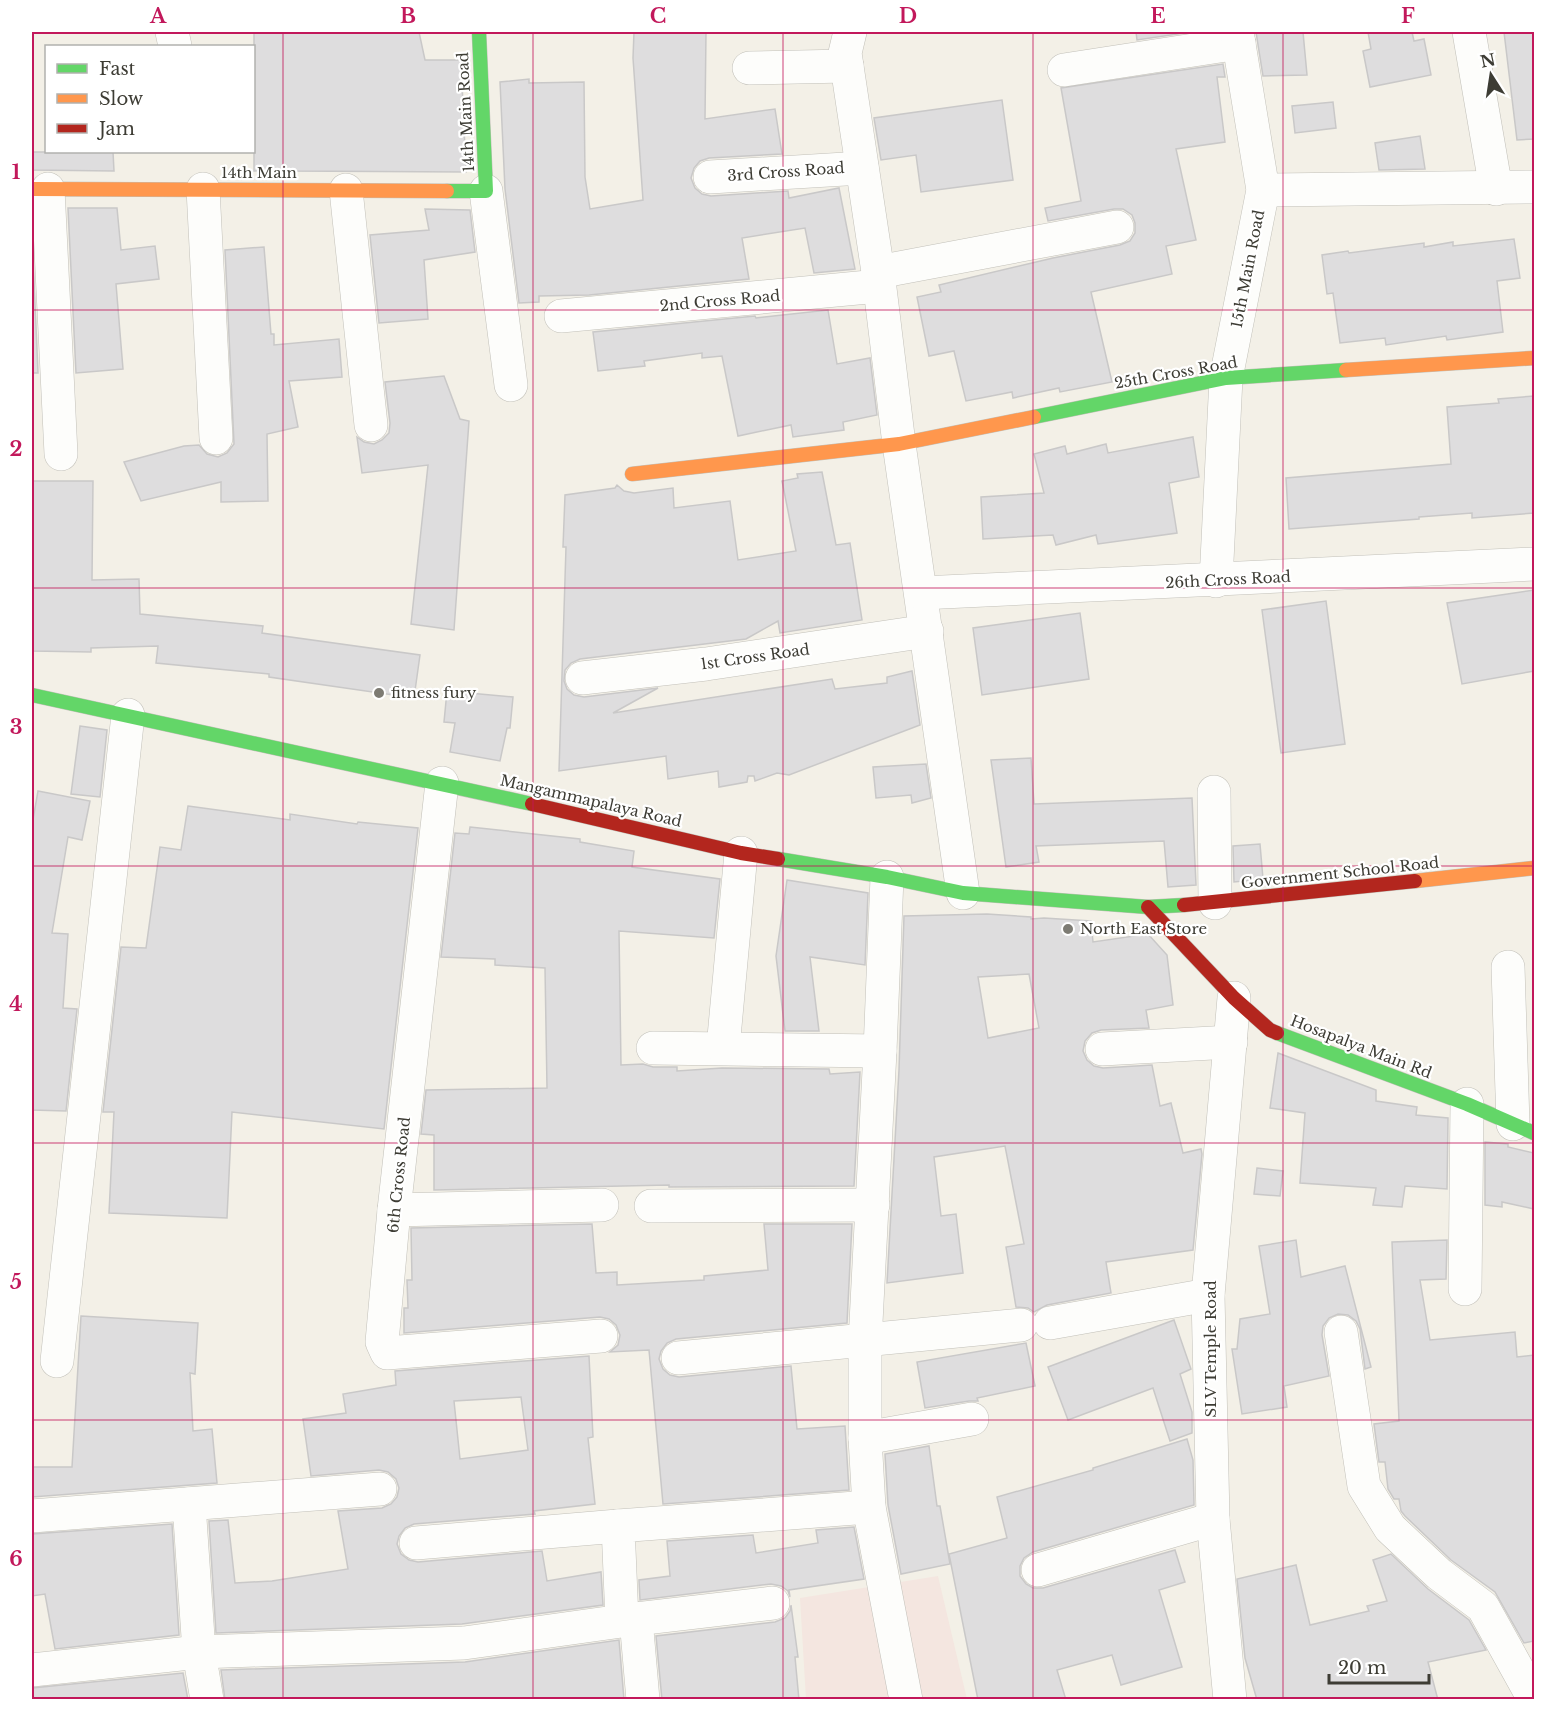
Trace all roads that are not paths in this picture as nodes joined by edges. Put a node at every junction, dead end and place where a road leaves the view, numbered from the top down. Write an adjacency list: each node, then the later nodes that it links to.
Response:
1 (478, 32): 16 (street, 14th Main Road)
2 (850, 32): 5 (street)
3 (1469, 32): 13 (street)
4 (1238, 37): 7 (street); 15 (street, 15th Main Road)
5 (847, 66): 6 (street); 8 (street)
6 (749, 68)
7 (1064, 70)
8 (862, 168): 9 (street, 3rd Cross Road); 18 (street)
9 (710, 177)
10 (1534, 187): 13 (street)
11 (40, 189): 12 (street, 14th Main); 26 (street)
12 (203, 189): 14 (street, 14th Main); 24 (street)
13 (1496, 189): 15 (street)
14 (346, 190): 16 (street, 14th Main); 23 (street)
15 (1263, 190): 21 (street, 15th Main Road)
16 (486, 191): 22 (street)
17 (1117, 227): 18 (street, 2nd Cross Road)
18 (878, 279): 19 (street, 2nd Cross Road); 25 (street)
19 (561, 316)
20 (1534, 358): 21 (street, 25th Cross Road)
21 (1226, 378): 25 (street, 25th Cross Road); 29 (street, 15th Main Road)
22 (511, 385)
23 (371, 425)
24 (216, 438)
25 (898, 444): 27 (street, 25th Cross Road); 30 (street)
26 (61, 454)
27 (632, 474)
28 (1534, 564): 29 (street, 26th Cross Road)
29 (1216, 581): 30 (street, 26th Cross Road)
30 (921, 593): 31 (street)
31 (927, 632): 32 (street, 1st Cross Road); 40 (street)
32 (582, 678)
33 (32, 695): 34 (street, Mangammapalaya Road)
34 (128, 716): 35 (street, Mangammapalaya Road); 62 (street)
35 (442, 783): 37 (street, Mangammapalaya Road); 55 (street, 6th Cross Road)
36 (1215, 792): 41 (street)
37 (741, 853): 39 (street, Mangammapalaya Road); 47 (street)
38 (1534, 868): 41 (street, Government School Road)
39 (887, 877): 40 (street, Mangammapalaya Road); 49 (street)
40 (963, 893): 42 (street, Mangammapalaya Road)
41 (1215, 903): 42 (street, Government School Road)
42 (1148, 907): 44 (street, Hosapalya Main Rd)
43 (1508, 967): 51 (street)
44 (1234, 998): 45 (street, SLV Temple Road); 50 (street, Hosapalya Main Rd)
45 (1231, 1042): 48 (street); 57 (street, SLV Temple Road)
46 (653, 1048): 47 (street)
47 (723, 1048): 49 (street)
48 (1102, 1049)
49 (880, 1051): 53 (street)
50 (1467, 1104): 51 (street, Hosapalya Main Rd); 56 (street)
51 (1524, 1128)
52 (602, 1205): 55 (street)
53 (873, 1205): 54 (street); 60 (street)
54 (651, 1206)
55 (394, 1210): 59 (street, 6th Cross Road)
56 (1465, 1289)
57 (1208, 1295): 60 (street); 69 (street, SLV Temple Road)
58 (1341, 1332): 77 (street)
59 (601, 1336)
60 (865, 1342): 61 (street); 64 (street)
61 (678, 1358)
62 (57, 1361)
63 (972, 1419): 64 (street)
64 (865, 1438): 67 (street)
65 (380, 1489): 66 (street)
66 (189, 1504): 68 (street); 75 (street)
67 (869, 1507): 70 (street); 80 (street)
68 (32, 1516)
69 (1213, 1519): 72 (street); 81 (street, SLV Temple Road)
70 (618, 1526): 71 (street); 74 (street)
71 (416, 1543)
72 (1038, 1570)
73 (773, 1603): 74 (street)
74 (629, 1620): 75 (street); 79 (street)
75 (200, 1652): 76 (street); 78 (street)
76 (32, 1670)
77 (1534, 1699)
78 (207, 1700)
79 (643, 1700)
80 (906, 1700)
81 (1230, 1700)

